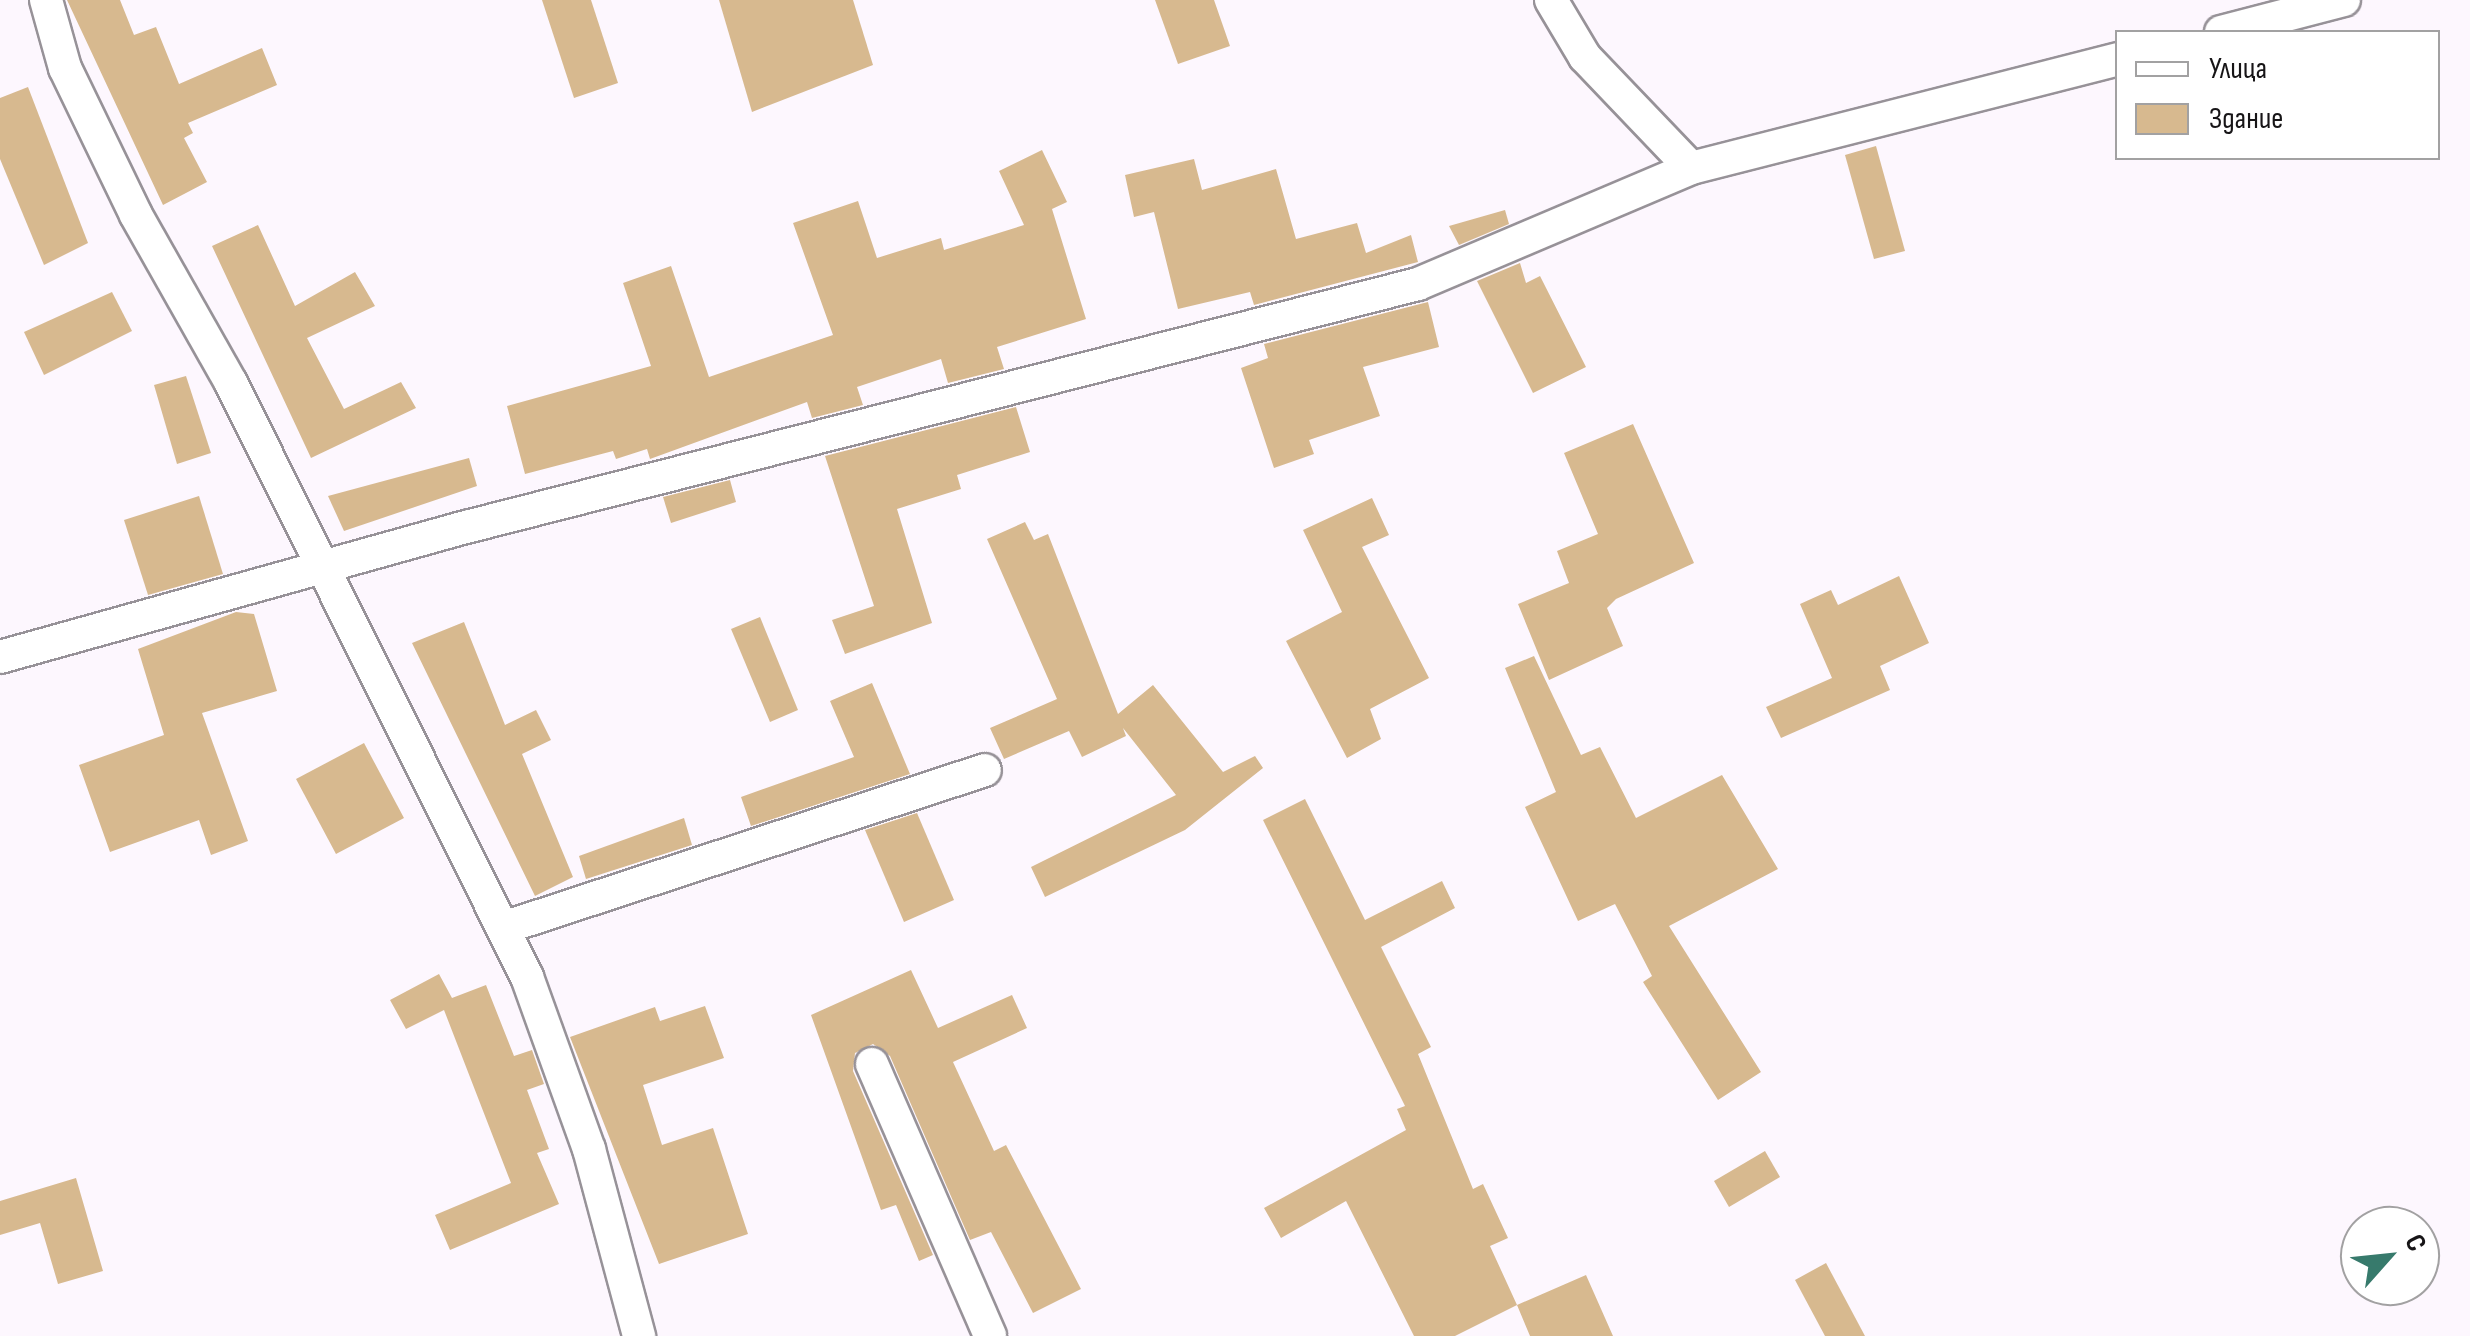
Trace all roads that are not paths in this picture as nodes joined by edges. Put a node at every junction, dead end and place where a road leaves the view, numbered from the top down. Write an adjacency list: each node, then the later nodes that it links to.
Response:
1 (46, 0): 7 (street)
2 (1551, 0): 6 (street)
3 (2344, 0): 4 (street)
4 (2230, 30)
5 (2115, 59): 6 (street)
6 (1691, 168): 7 (street)
7 (322, 568): 8 (street); 10 (street)
8 (0, 657)
9 (986, 770): 10 (street)
10 (503, 928): 12 (street)
11 (872, 1064): 13 (street)
12 (639, 1336)
13 (990, 1336)

